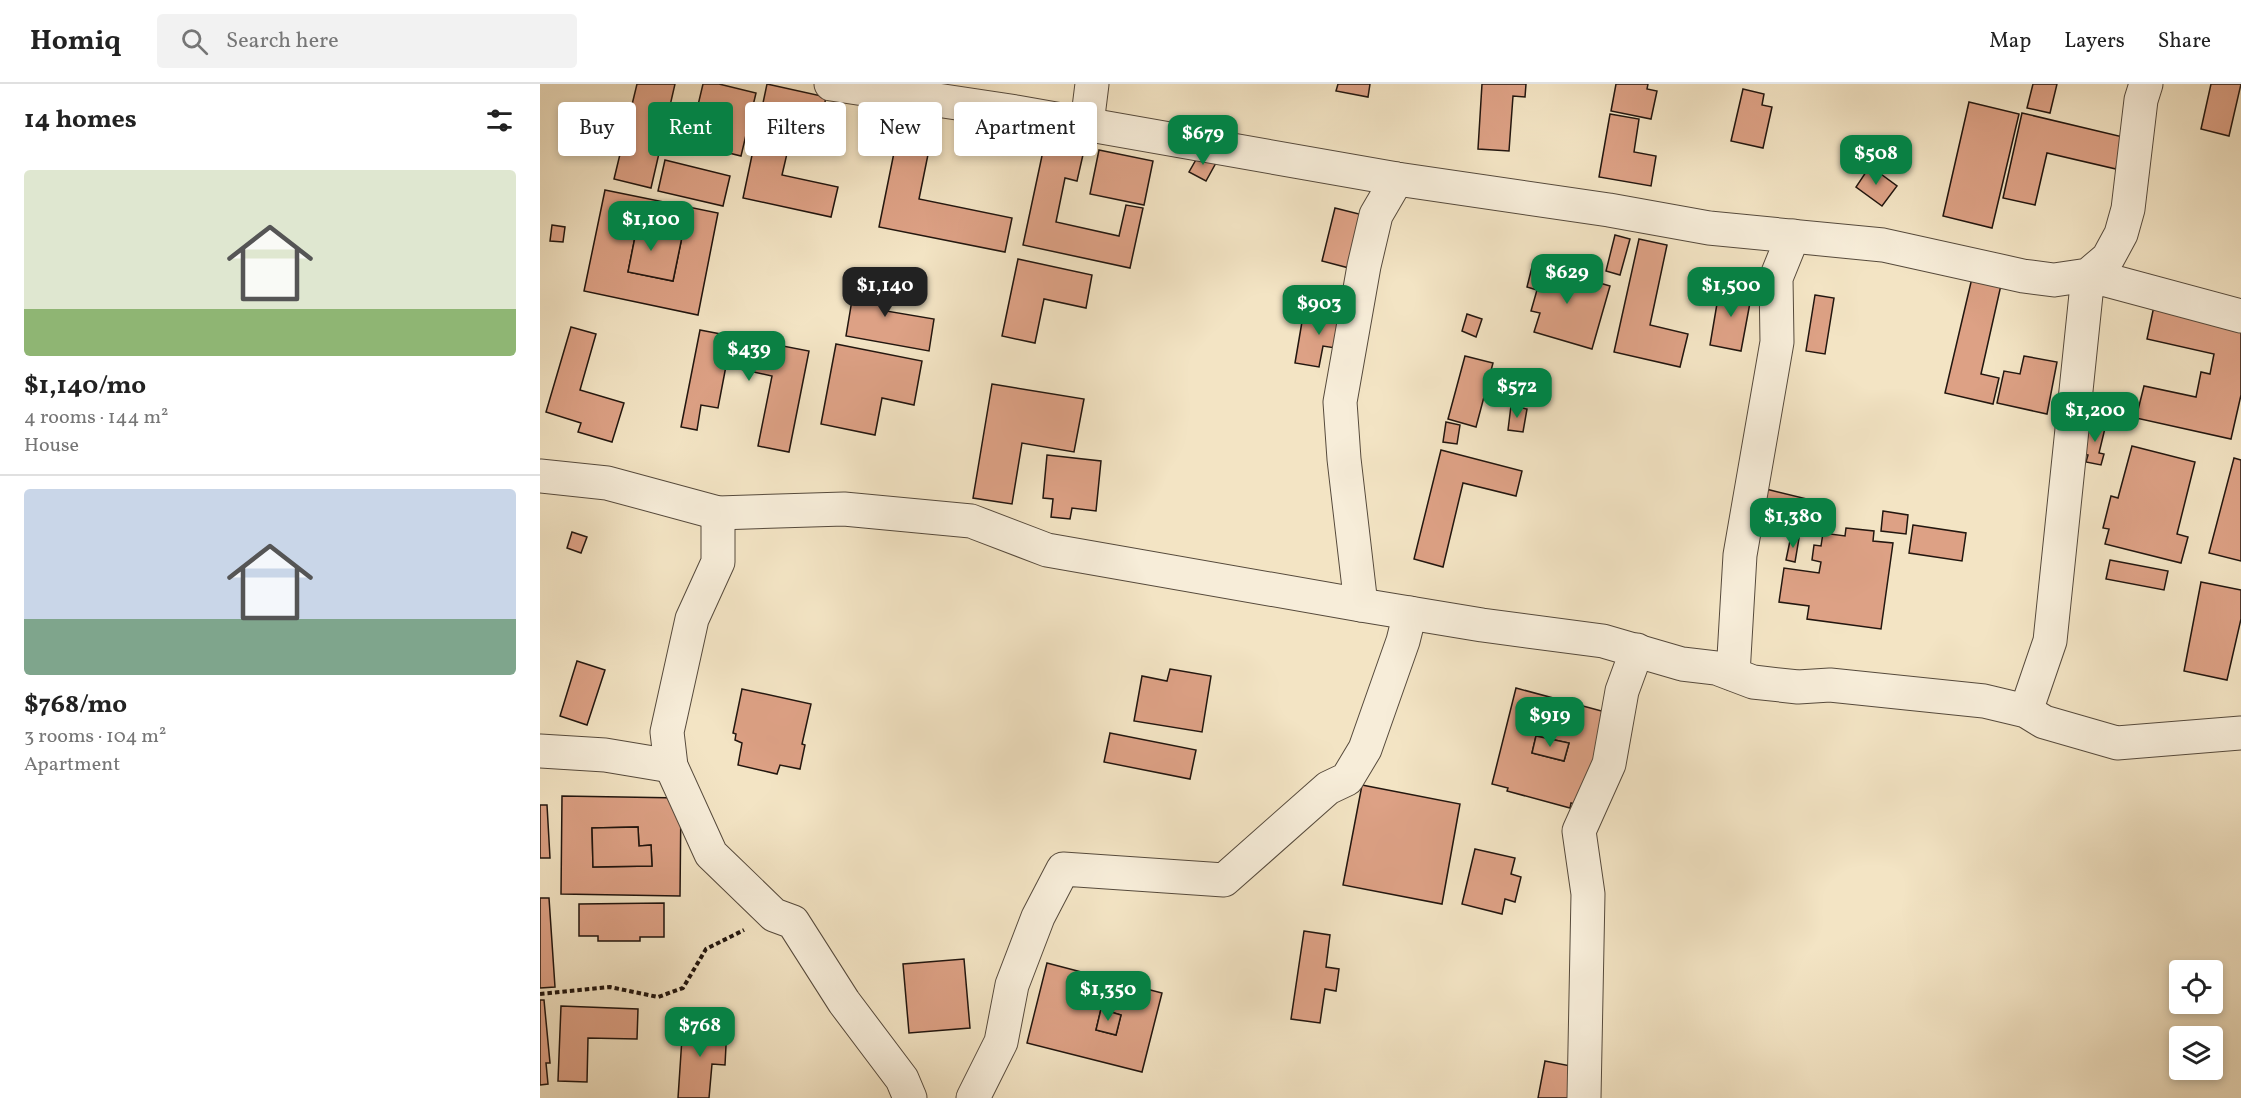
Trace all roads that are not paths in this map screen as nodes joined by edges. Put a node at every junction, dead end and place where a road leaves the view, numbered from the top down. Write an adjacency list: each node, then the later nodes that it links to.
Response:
1 (831, 84): 5 (street)
2 (1092, 84): 4 (street)
3 (2146, 84): 9 (street)
4 (1090, 102)
5 (954, 103)
6 (1097, 126): 7 (street)
7 (1397, 179): 8 (street); 13 (street)
8 (1793, 236): 9 (street); 16 (street)
9 (2088, 275): 10 (street); 17 (street)
10 (2241, 316)
11 (540, 477): 12 (street)
12 (718, 513): 13 (street); 20 (street)
13 (1361, 604): 14 (street)
14 (1410, 613): 15 (street); 22 (street)
15 (1637, 650): 16 (street); 23 (street)
16 (1733, 674): 17 (street)
17 (2026, 711): 18 (street)
18 (2236, 738)
19 (540, 751): 20 (street)
20 (670, 765): 21 (street)
21 (910, 1098)
22 (973, 1098)
23 (1584, 1098)

